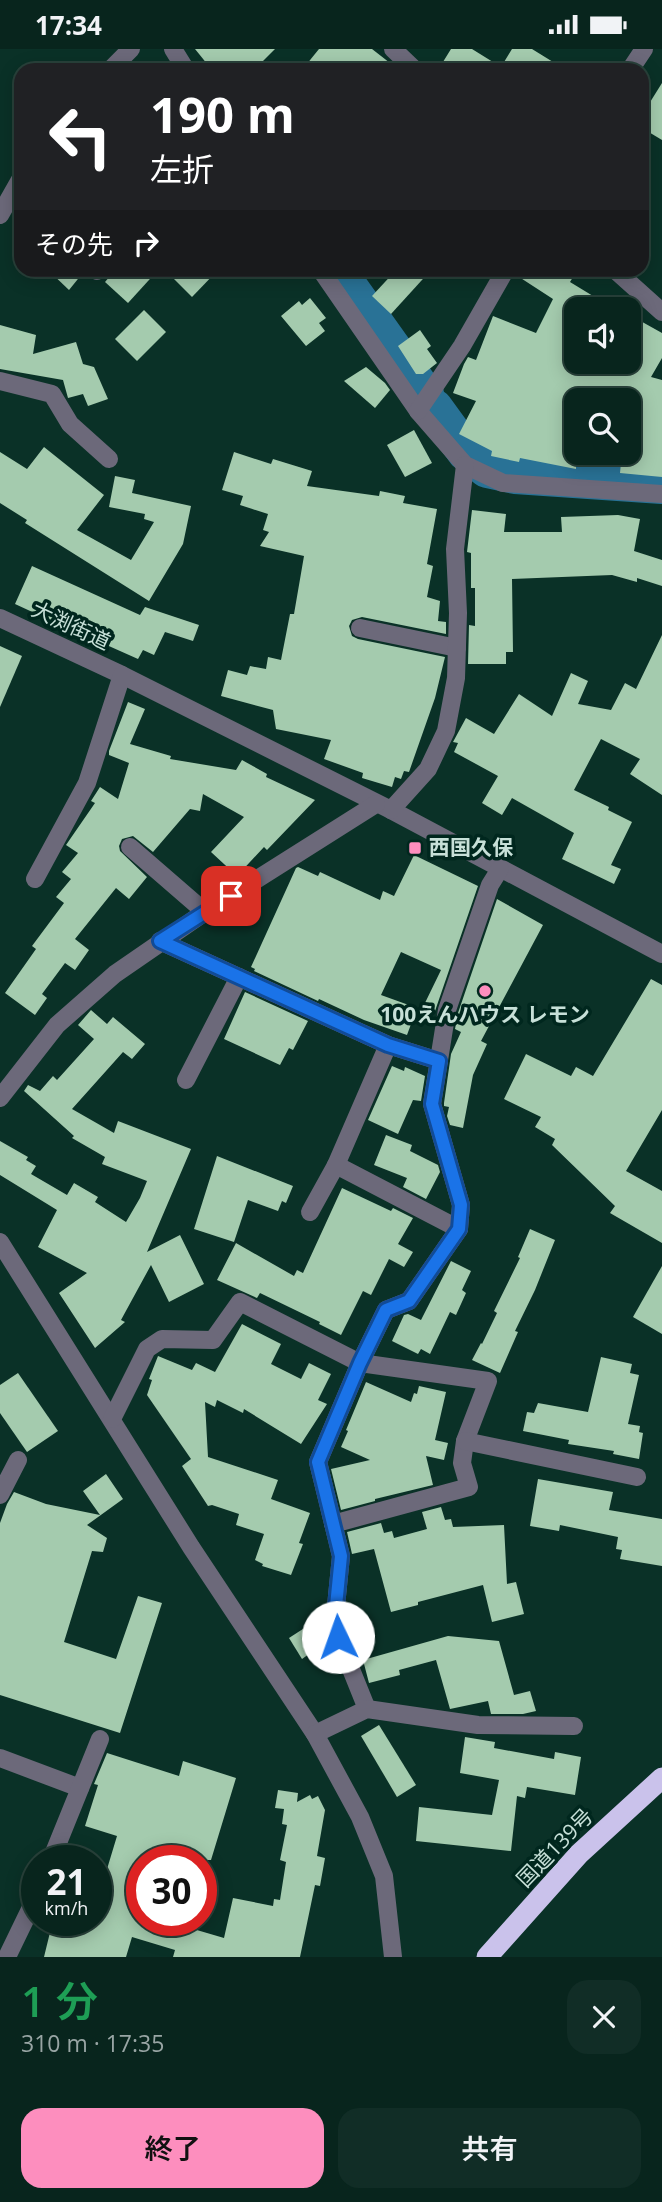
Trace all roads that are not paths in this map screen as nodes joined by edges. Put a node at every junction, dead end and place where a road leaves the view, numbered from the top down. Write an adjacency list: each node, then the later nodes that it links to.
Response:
1 (131, 49): 3 (street)
2 (393, 49): 4 (street)
3 (117, 63)
4 (408, 63)
5 (14, 190): 6 (street)
6 (0, 215)
7 (326, 277): 12 (street)
8 (501, 277): 12 (street)
9 (623, 277): 10 (street)
10 (662, 311)
11 (0, 381): 13 (street)
12 (418, 411): 14 (street)
13 (109, 459)
14 (465, 465): 15 (street); 18 (street)
15 (662, 494)
16 (0, 618): 19 (street, 大渕街道)
17 (360, 628): 18 (street)
18 (457, 648): 20 (street)
19 (122, 675): 20 (street, 大渕街道); 23 (street)
20 (383, 807): 22 (street, 大渕街道); 24 (street)
21 (130, 847): 24 (street)
22 (499, 869): 26 (street, 大渕街道); 29 (street)
23 (35, 879)
24 (205, 912): 25 (street)
25 (160, 941): 27 (street); 31 (street)
26 (662, 954)
27 (239, 977): 28 (street); 30 (street)
28 (388, 1045): 29 (street); 32 (street)
29 (439, 1061): 34 (street)
30 (186, 1080)
31 (0, 1098)
32 (336, 1165): 33 (street); 34 (street)
33 (310, 1212)
34 (459, 1229): 36 (street)
35 (0, 1242): 37 (street)
36 (360, 1363): 37 (street); 38 (street); 42 (street)
37 (112, 1419): 45 (street)
38 (465, 1441): 40 (street); 42 (street)
39 (18, 1460): 41 (street)
40 (637, 1477)
41 (0, 1495)
42 (333, 1524): 43 (street)
43 (367, 1709): 44 (street); 45 (street)
44 (574, 1726)
45 (315, 1734): 53 (street)
46 (100, 1739): 49 (street)
47 (0, 1758): 49 (street)
48 (662, 1778): 54 (highway, 国道139号)
49 (80, 1788): 50 (street)
50 (57, 1845)
51 (21, 1925): 52 (street)
52 (5, 1955)
53 (393, 1957)
54 (487, 1957)

